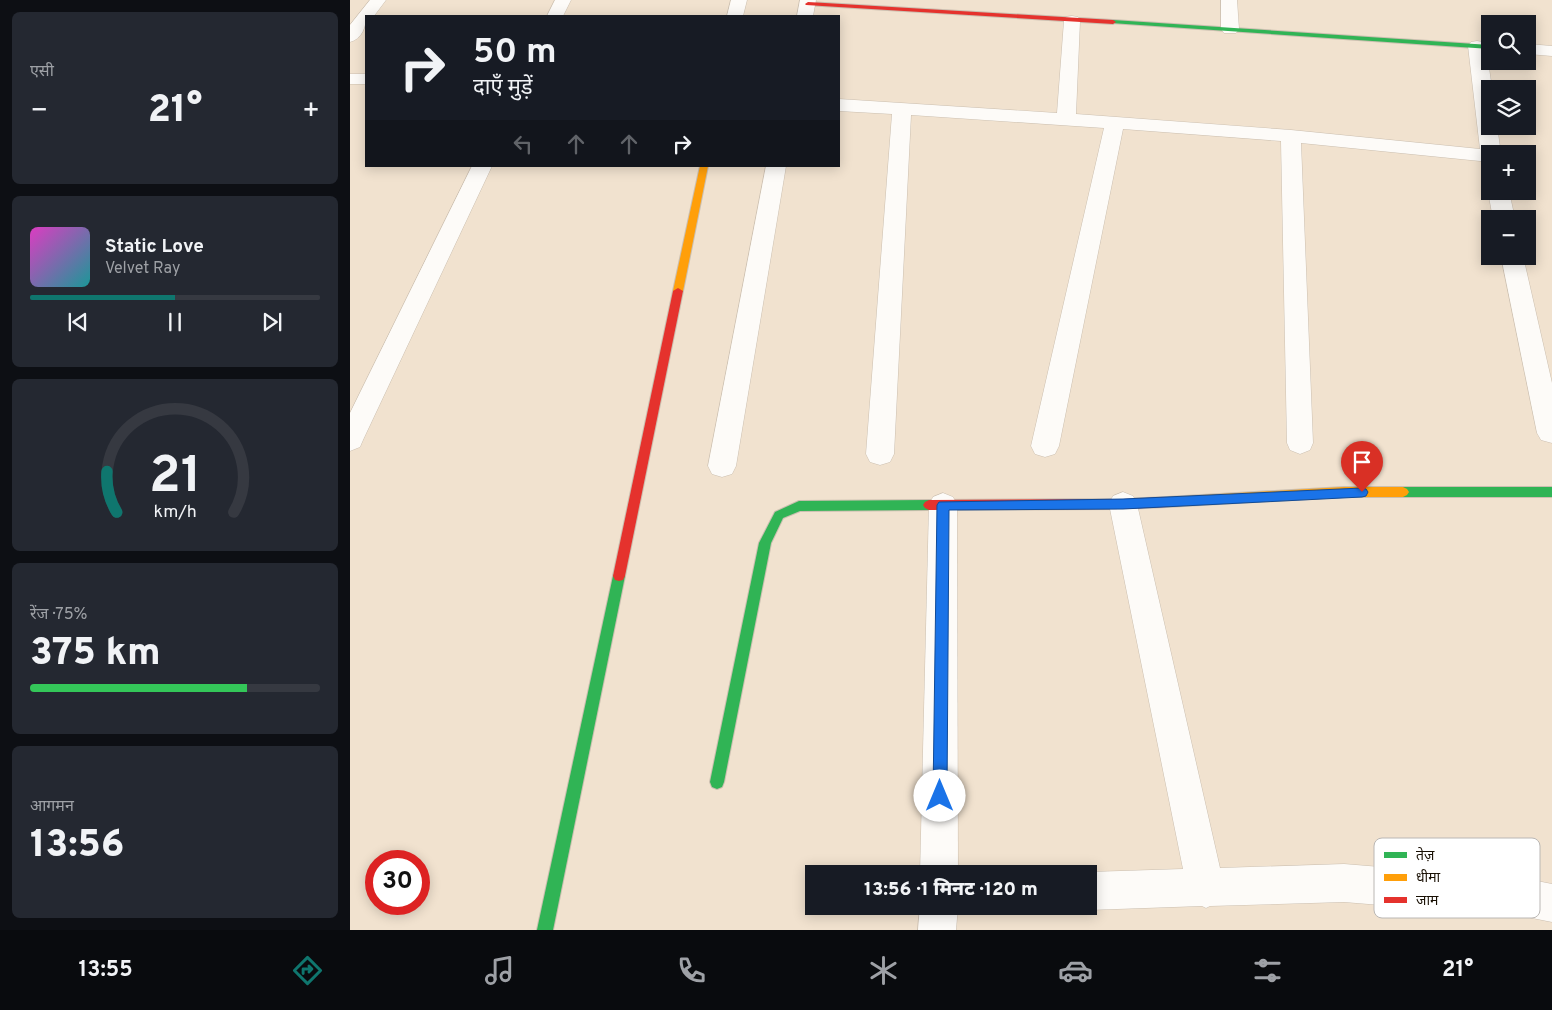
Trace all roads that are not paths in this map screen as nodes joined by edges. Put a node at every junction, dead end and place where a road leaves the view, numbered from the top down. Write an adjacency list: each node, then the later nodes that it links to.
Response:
1 (378, 0): 6 (street)
2 (563, 0): 7 (street)
3 (739, 0): 8 (street)
4 (1229, 0): 11 (street)
5 (807, 7): 10 (street)
6 (367, 15)
7 (556, 15)
8 (735, 15)
9 (365, 17): 12 (street)
10 (1072, 21): 11 (street); 21 (street)
11 (1230, 29): 13 (street)
12 (350, 37)
13 (1481, 47)
14 (1536, 50): 15 (street)
15 (1552, 51)
16 (1484, 70): 24 (street)
17 (350, 79): 18 (street)
18 (365, 79)
19 (840, 105): 20 (street)
20 (902, 110): 21 (street); 34 (street)
21 (1066, 119): 22 (street)
22 (1114, 124): 23 (street); 33 (street)
23 (1292, 136): 25 (street); 32 (street)
24 (1489, 145)
25 (1481, 154)
26 (482, 167): 31 (street)
27 (704, 167): 45 (street)
28 (776, 167): 35 (street)
29 (1514, 265): 30 (street)
30 (1550, 433)
31 (350, 440)
32 (1300, 443)
33 (1046, 446)
34 (880, 454)
35 (722, 466)
36 (1552, 492): 37 (street)
37 (1123, 504): 38 (street); 42 (street)
38 (943, 505): 39 (street); 40 (street)
39 (718, 782)
40 (939, 865)
41 (1374, 885): 42 (street)
42 (1206, 889): 43 (street)
43 (1097, 891)
44 (938, 915): 46 (street)
45 (545, 930)
46 (938, 930)

